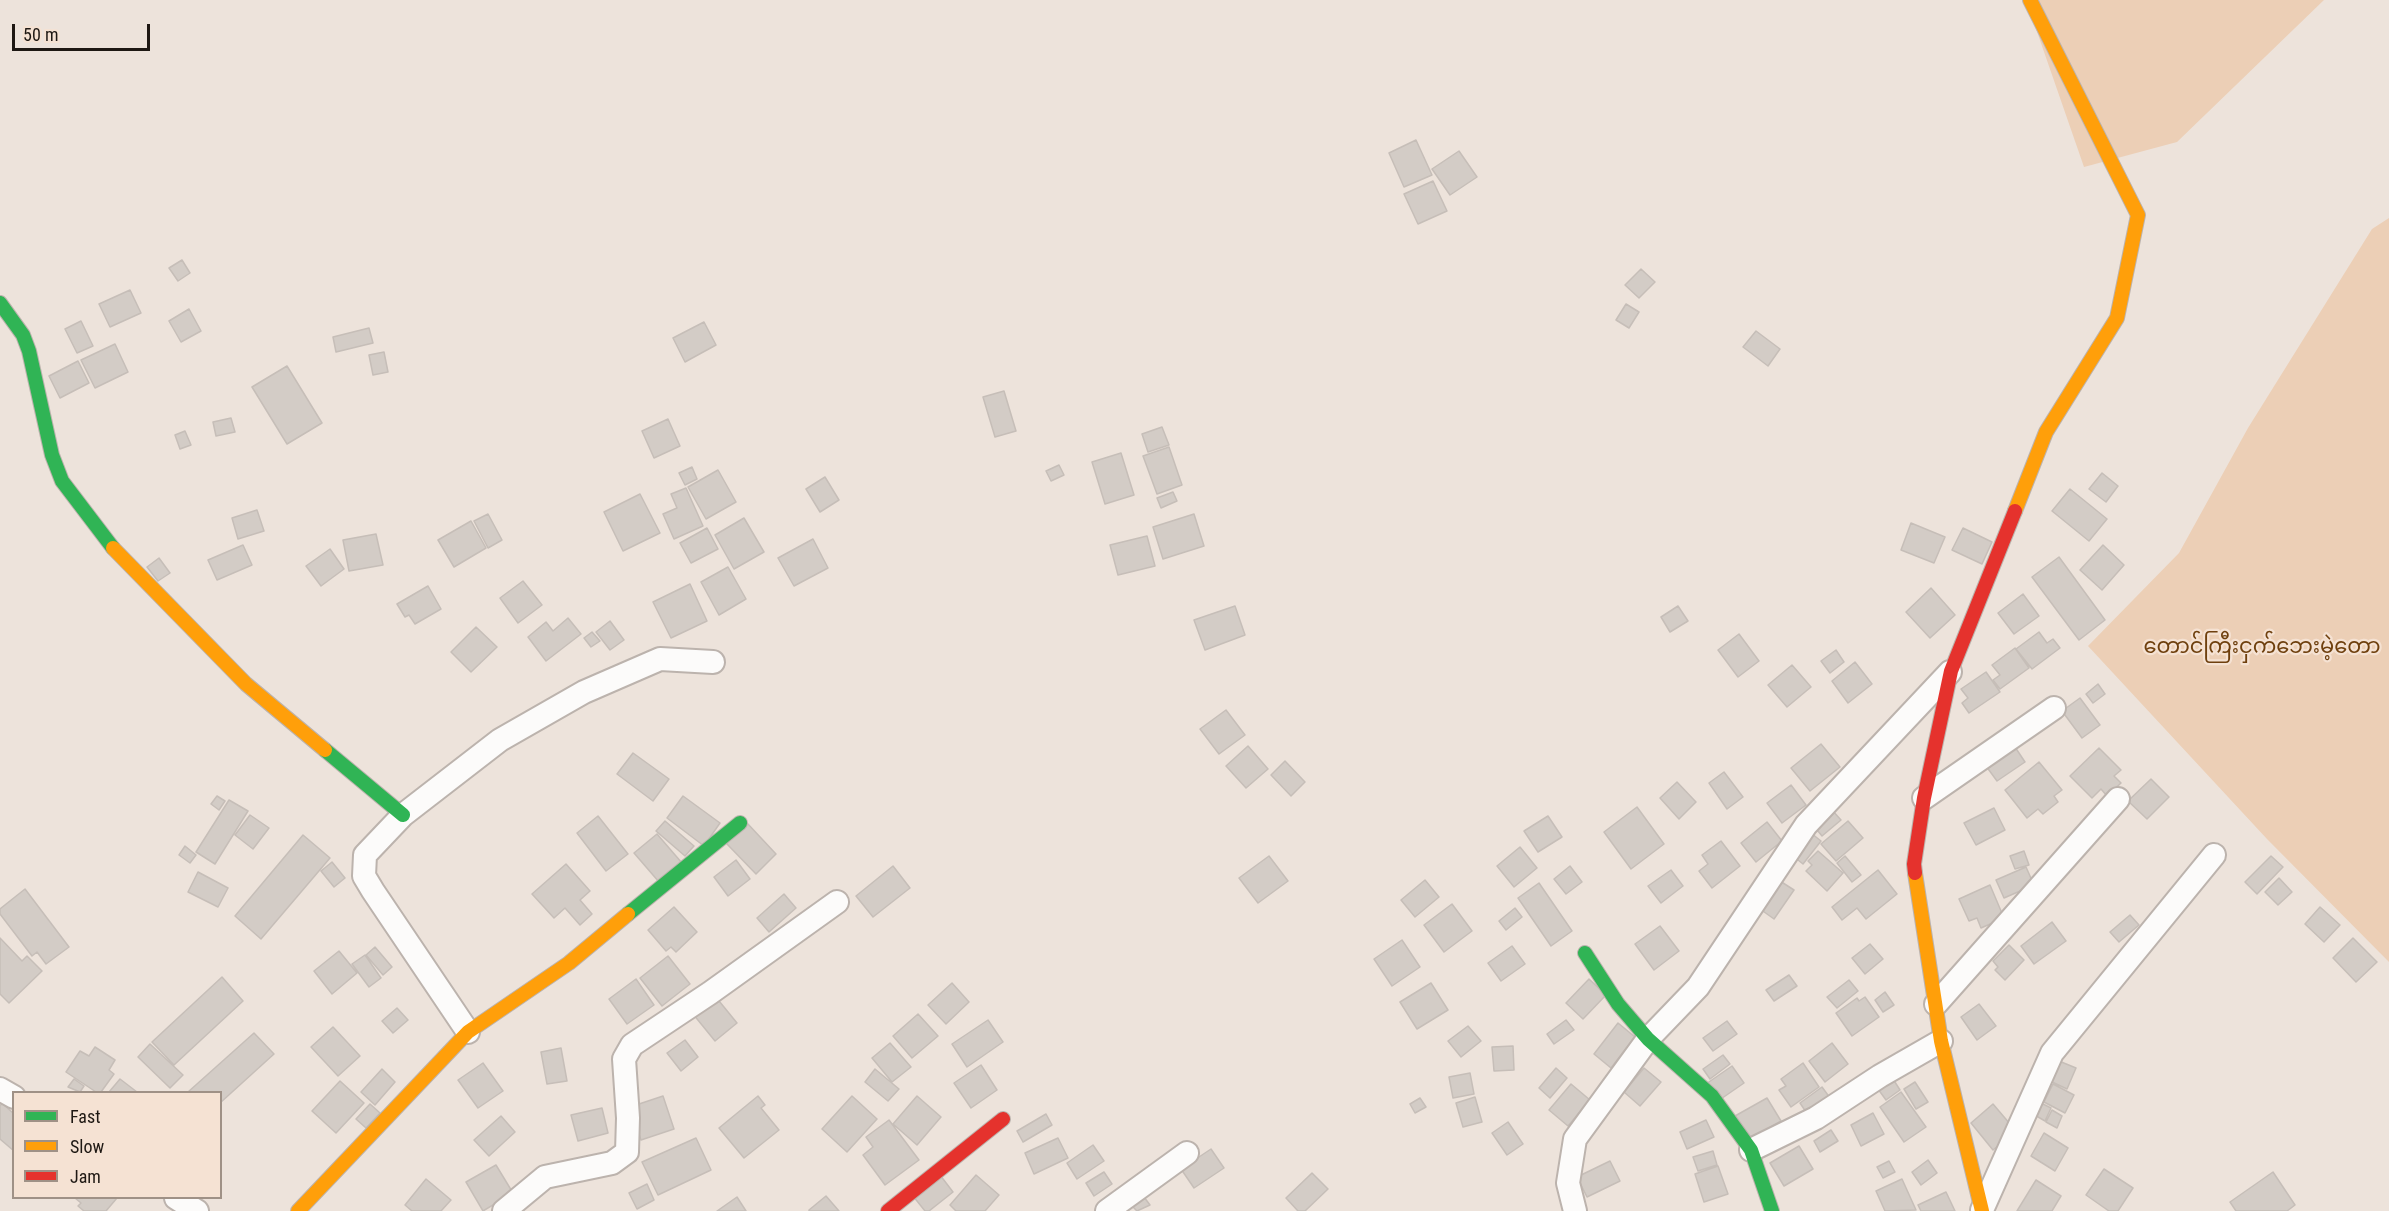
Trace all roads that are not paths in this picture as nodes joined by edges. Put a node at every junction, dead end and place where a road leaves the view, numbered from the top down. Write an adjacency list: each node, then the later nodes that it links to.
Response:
1 (2030, 0): 4 (street)
2 (0, 303): 8 (street)
3 (713, 662): 8 (street)
4 (1951, 671): 6 (street); 15 (street)
5 (2054, 708): 6 (street)
6 (1924, 798): 13 (street)
7 (2118, 799): 13 (street)
8 (403, 815): 14 (street)
9 (740, 823): 14 (street)
10 (2214, 855): 20 (street)
11 (837, 902): 22 (street)
12 (1585, 953): 15 (street)
13 (1936, 1004): 16 (street)
14 (468, 1032): 21 (street)
15 (1648, 1039): 18 (street); 25 (street)
16 (1941, 1041): 18 (street); 20 (street)
17 (1004, 1119): 23 (street)
18 (1751, 1150): 26 (street)
19 (1187, 1153): 24 (street)
20 (1982, 1210)
21 (298, 1211)
22 (504, 1211)
23 (888, 1211)
24 (1107, 1211)
25 (1575, 1211)
26 (1772, 1211)

